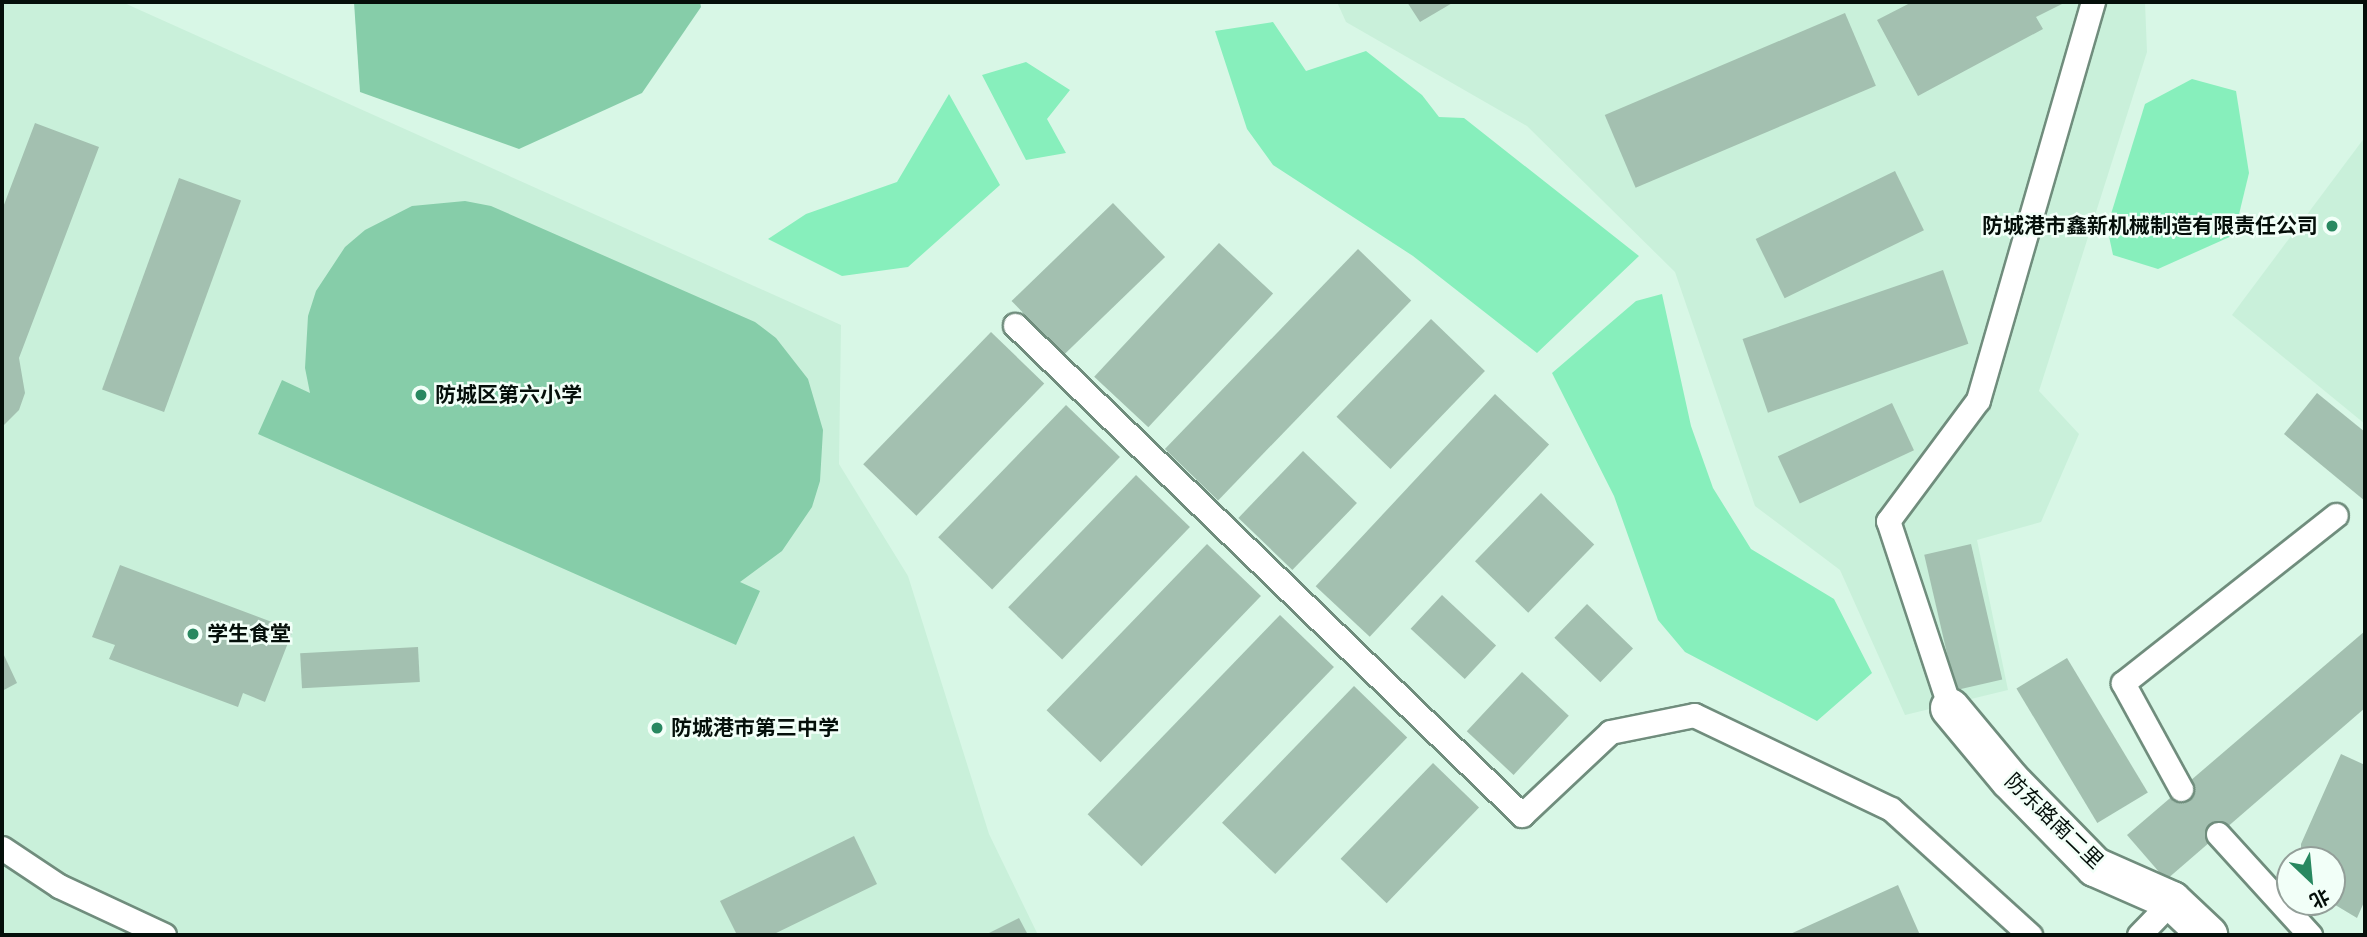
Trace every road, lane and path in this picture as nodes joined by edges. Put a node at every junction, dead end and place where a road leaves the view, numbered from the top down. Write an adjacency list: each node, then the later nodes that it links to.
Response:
1 (2093, 2): 4 (lane)
2 (1015, 325): 10 (lane)
3 (2336, 515): 5 (lane)
4 (1950, 708): 8 (street, 防东路南二里)
5 (2181, 789)
6 (2218, 834): 13 (lane)
7 (2, 848): 9 (lane)
8 (2172, 901): 11 (lane); 12 (street, 防东路南二里)
9 (164, 935)
10 (2030, 935)
11 (2139, 935)
12 (2208, 935)
13 (2310, 935)

